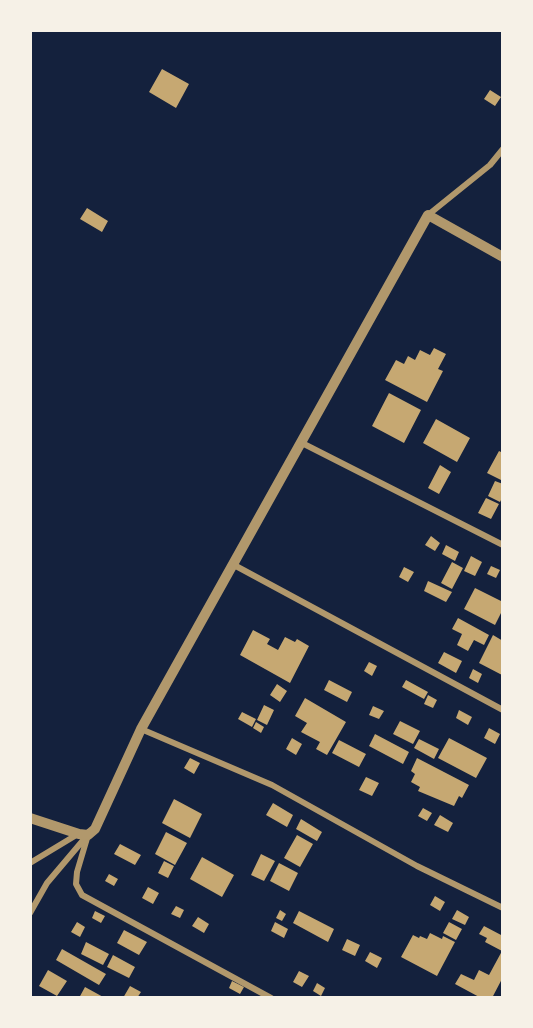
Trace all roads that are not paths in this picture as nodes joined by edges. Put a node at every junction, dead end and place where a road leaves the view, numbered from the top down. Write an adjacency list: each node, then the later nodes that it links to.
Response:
1 (503, 148): 2 (street)
2 (428, 215): 3 (street); 4 (street)
3 (503, 257)
4 (302, 443): 5 (street); 6 (street)
5 (503, 546)
6 (234, 565): 7 (street); 8 (street)
7 (503, 710)
8 (141, 729): 10 (street); 12 (street)
9 (30, 818): 10 (street)
10 (83, 834): 11 (street); 13 (street); 14 (street)
11 (30, 863)
12 (503, 908)
13 (30, 914)
14 (272, 998)

